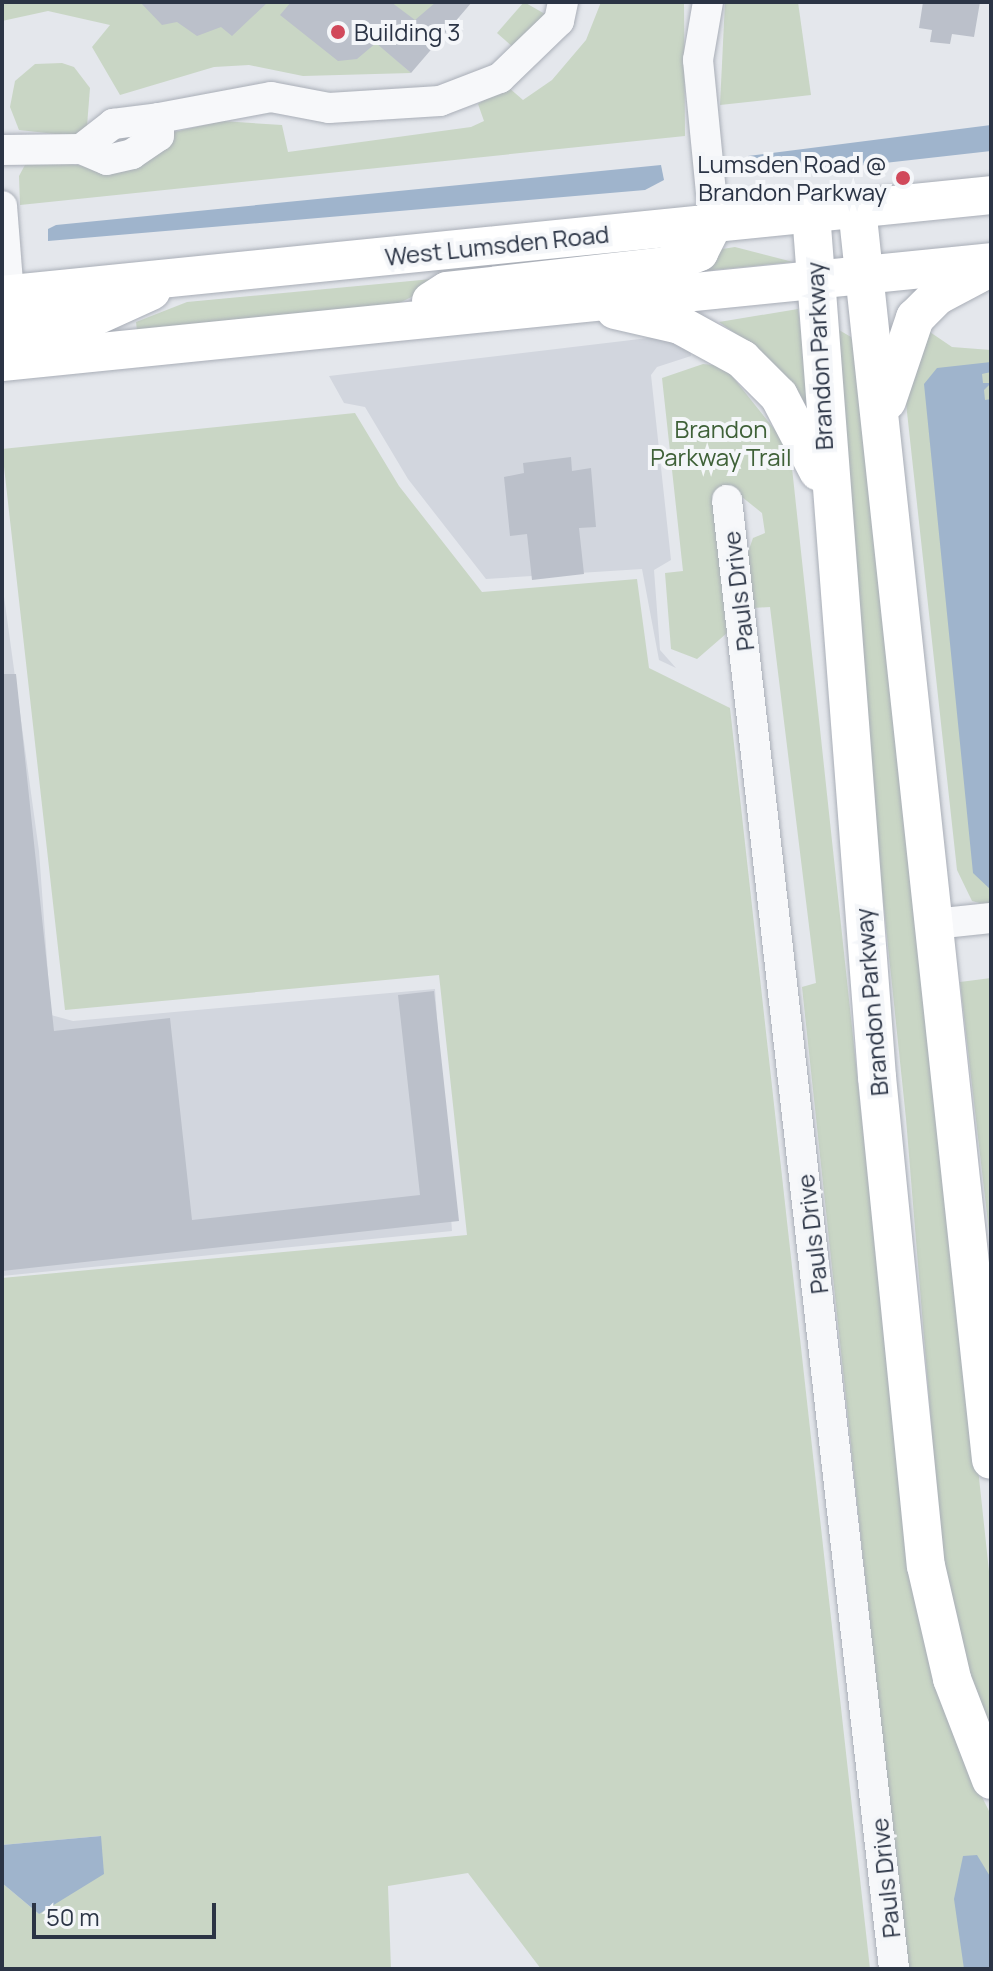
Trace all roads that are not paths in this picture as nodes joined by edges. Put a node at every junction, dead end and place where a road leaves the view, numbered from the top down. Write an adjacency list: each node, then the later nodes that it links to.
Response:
1 (563, 2): 3 (street)
2 (708, 2): 8 (street)
3 (2, 150)
4 (991, 195): 6 (main road, West Lumsden Road)
5 (2, 206): 14 (street)
6 (857, 208): 7 (main road, West Lumsden Road); 11 (main road, Brandon Parkway)
7 (811, 213): 8 (main road, West Lumsden Road); 12 (main road, Brandon Parkway)
8 (714, 223): 14 (main road, West Lumsden Road); 15 (main road)
9 (991, 262): 11 (main road)
10 (991, 269): 17 (main road)
11 (865, 275): 12 (main road); 17 (main road, Brandon Parkway)
12 (815, 280): 13 (main road); 18 (main road, Brandon Parkway)
13 (585, 304): 15 (main road); 18 (main road)
14 (4, 306)
15 (399, 322): 16 (main road)
16 (2, 362)
17 (882, 419): 21 (main road, Brandon Parkway)
18 (828, 498): 23 (main road, Brandon Parkway)
19 (727, 500): 24 (street, Pauls Drive)
20 (991, 918): 21 (street)
21 (934, 924): 22 (main road, Brandon Parkway)
22 (991, 1460)
23 (991, 1780)
24 (894, 1969)

